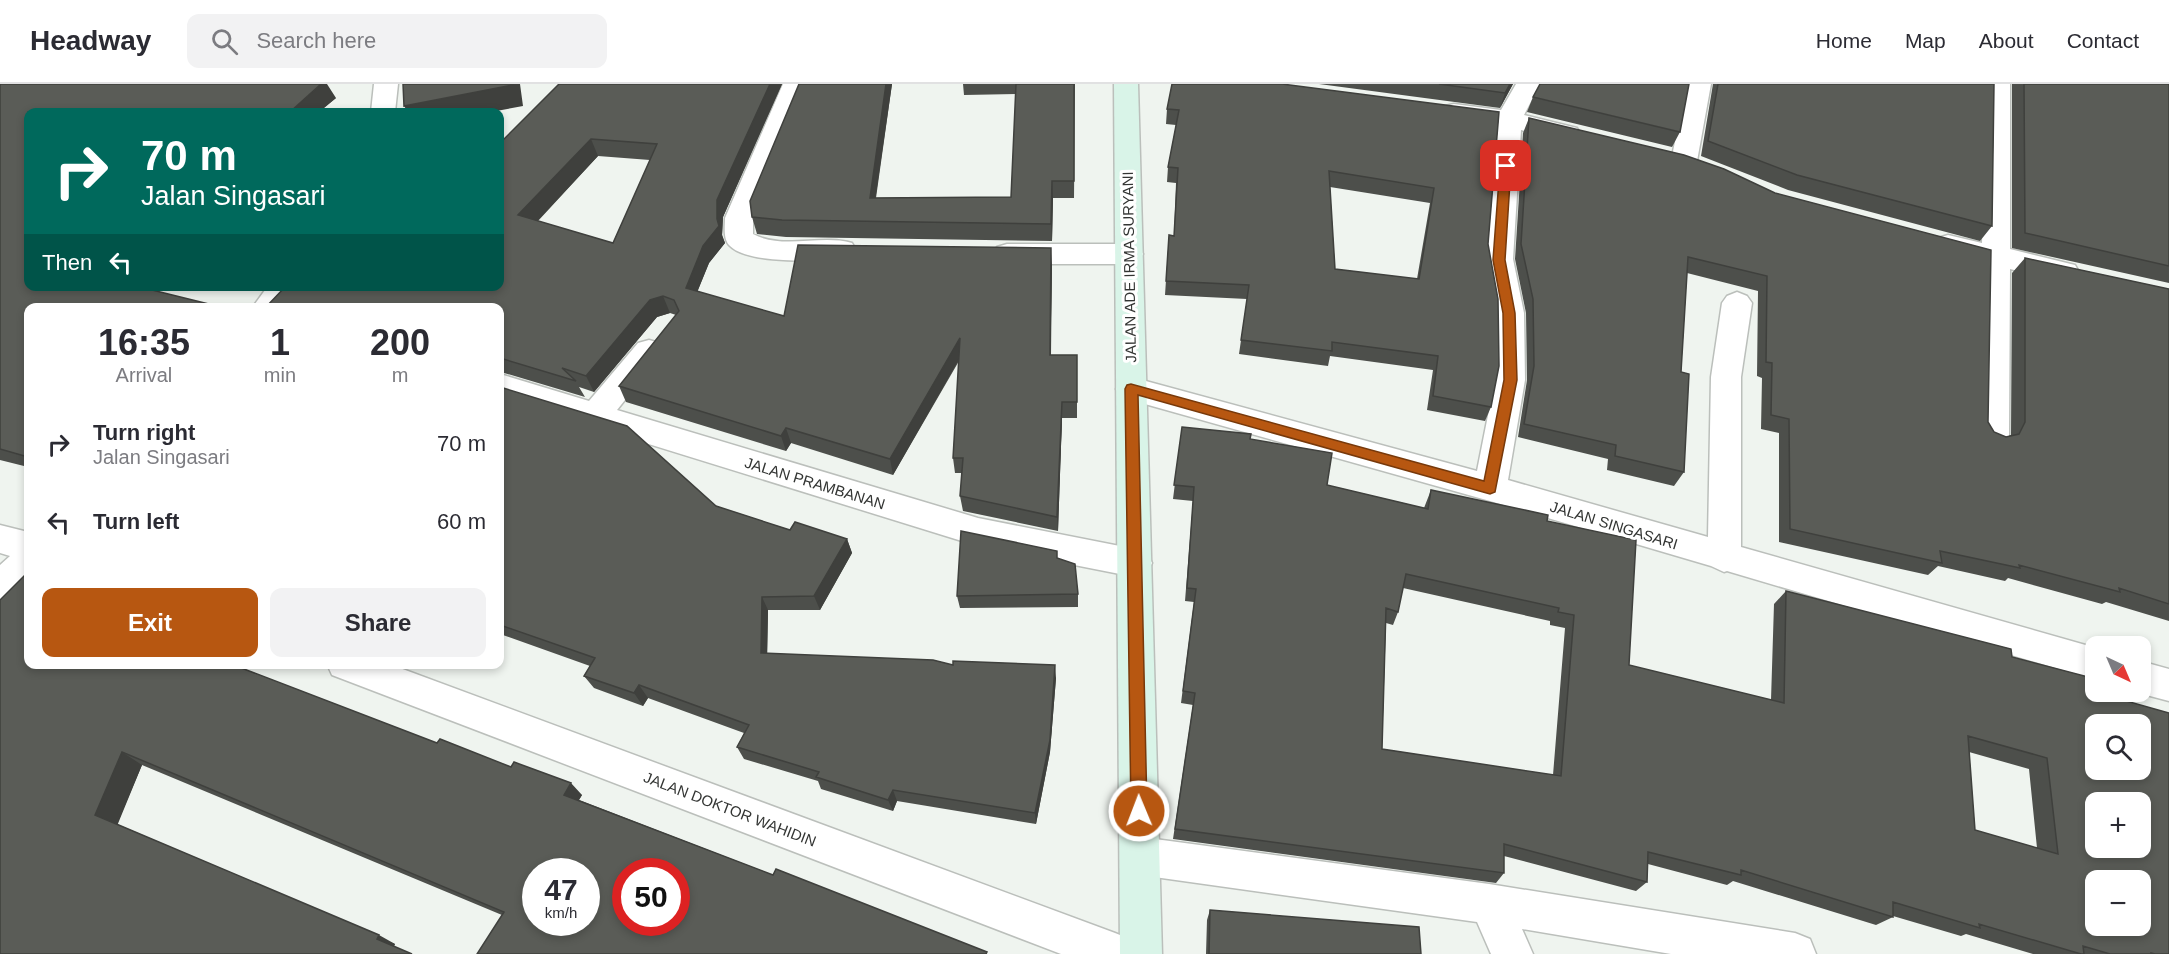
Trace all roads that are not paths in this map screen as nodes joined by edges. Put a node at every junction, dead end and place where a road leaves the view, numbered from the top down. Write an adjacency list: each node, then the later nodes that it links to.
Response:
1 (387, 84): 7 (street)
2 (795, 84): 13 (street)
3 (1126, 84): 15 (main road, JALAN ADE IRMA SURYANI)
4 (1527, 84): 9 (street)
5 (1699, 84): 11 (street)
6 (1998, 84): 16 (street)
7 (384, 108)
8 (1428, 109): 9 (street)
9 (1509, 119): 10 (street); 26 (street)
10 (1588, 139)
11 (1657, 156)
12 (1929, 240): 16 (street)
13 (870, 251)
14 (976, 253): 15 (street)
15 (1129, 254): 23 (main road, JALAN ADE IRMA SURYANI)
16 (1995, 257): 17 (street); 25 (street)
17 (2088, 277)
18 (281, 291): 19 (street)
19 (271, 303)
20 (1737, 303): 29 (street)
21 (669, 326): 24 (street)
22 (504, 387): 24 (street, JALAN PRAMBANAN)
23 (1131, 389): 26 (street, JALAN SINGASARI); 30 (main road, JALAN ADE IRMA SURYANI)
24 (594, 416): 30 (street, JALAN PRAMBANAN)
25 (1993, 436)
26 (1490, 488): 29 (street, JALAN SINGASARI)
27 (0, 539): 28 (street)
28 (24, 545)
29 (1724, 558): 33 (street, JALAN SINGASARI)
30 (1135, 563): 37 (main road, JALAN ADE IRMA SURYANI)
31 (24, 564): 32 (street)
32 (0, 588)
33 (2085, 661)
34 (358, 669): 39 (street, JALAN DOKTOR WAHIDIN)
35 (2151, 679): 36 (street)
36 (2169, 685)
37 (1140, 856): 38 (street); 40 (main road, JALAN ADE IRMA SURYANI)
38 (1489, 904): 41 (street); 42 (street)
39 (1115, 954)
40 (1142, 954)
41 (1512, 954)
42 (1795, 954)

